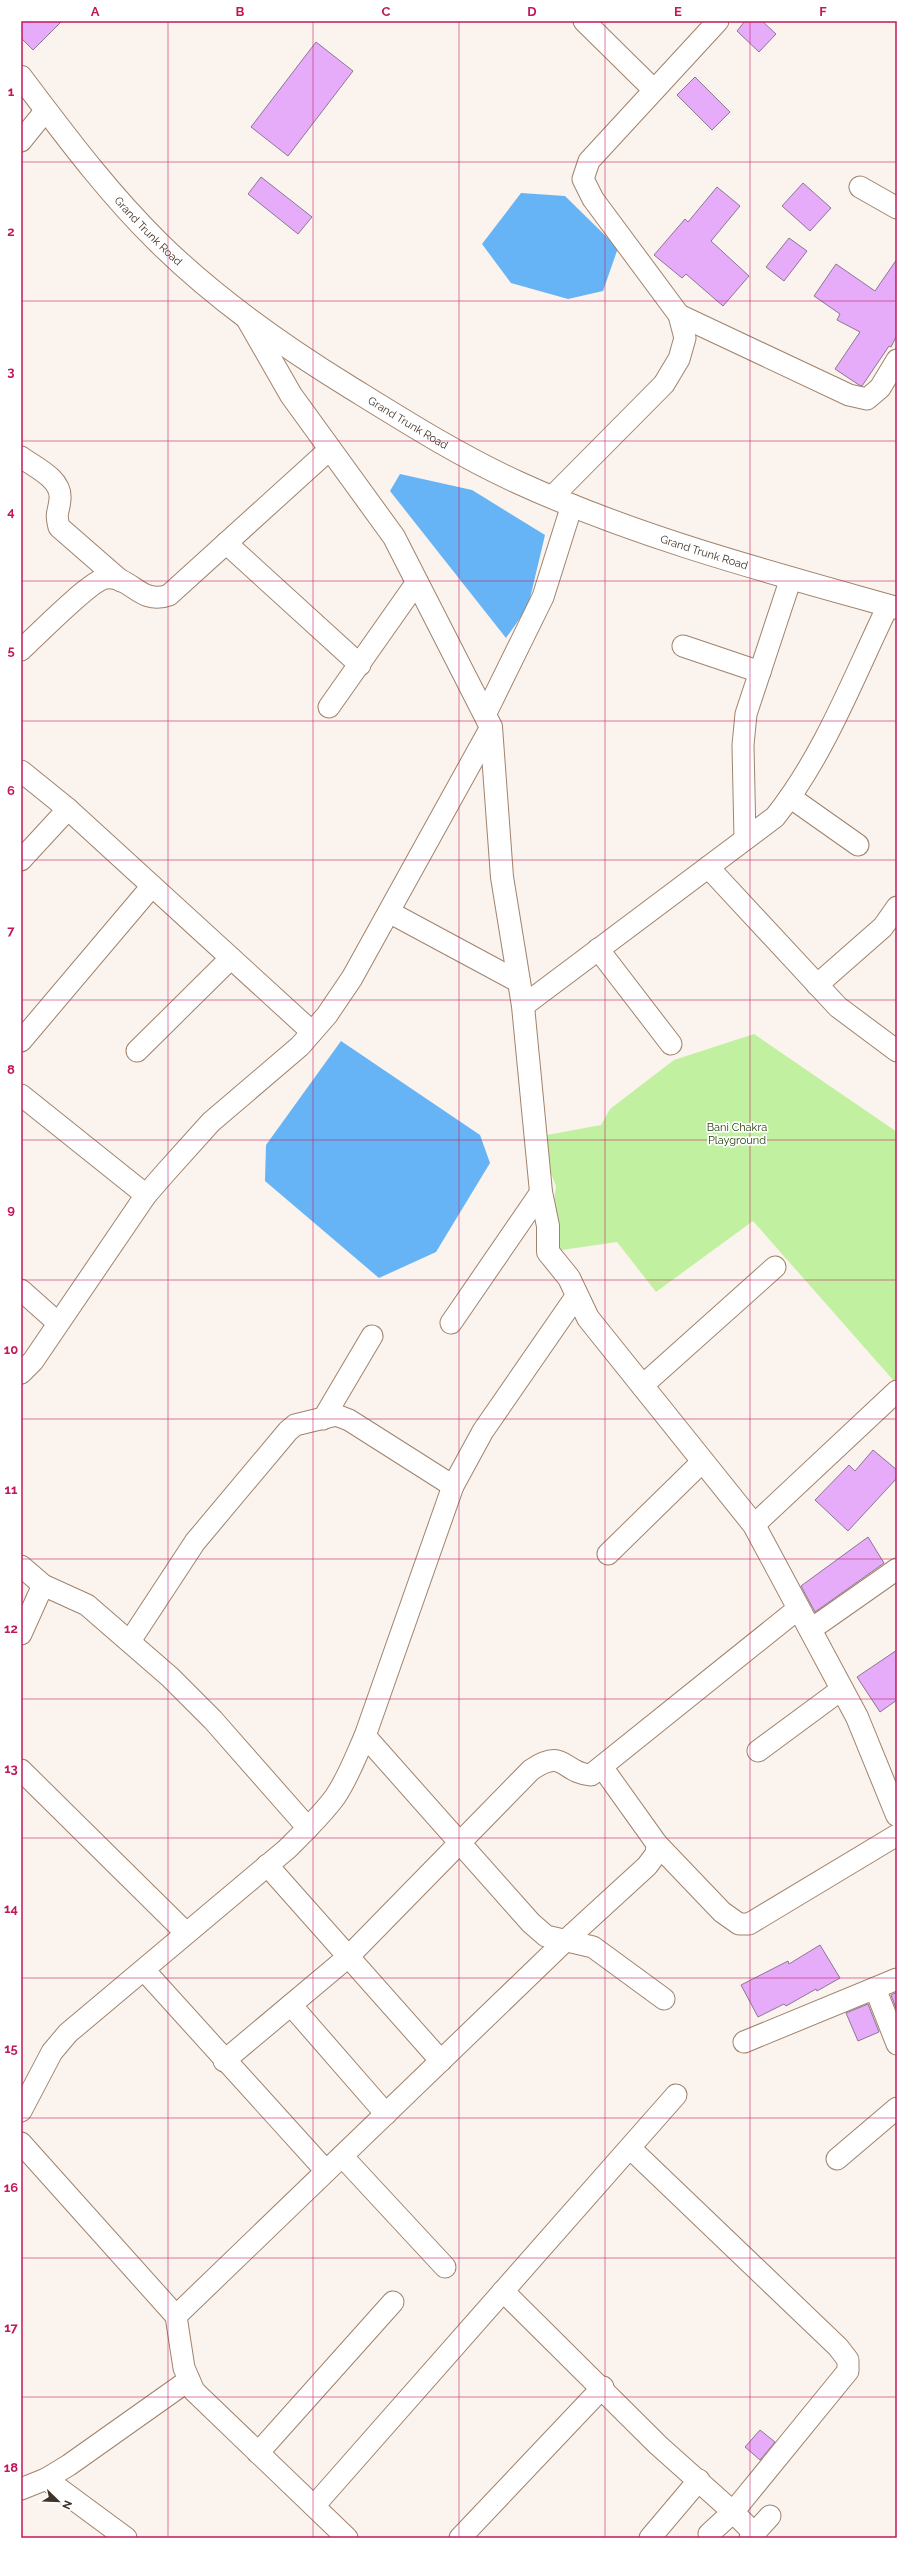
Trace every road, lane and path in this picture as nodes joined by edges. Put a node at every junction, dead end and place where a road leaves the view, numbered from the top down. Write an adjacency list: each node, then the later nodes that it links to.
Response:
1 (584, 21): 4 (street)
2 (718, 21): 4 (street)
3 (21, 77): 5 (street, Grand Trunk Road)
4 (654, 90): 9 (street)
5 (46, 110): 6 (street); 10 (street, Grand Trunk Road)
6 (21, 141)
7 (860, 187): 8 (street)
8 (897, 208)
9 (679, 315): 11 (street); 14 (street)
10 (248, 320): 12 (street); 14 (street, Grand Trunk Road)
11 (897, 360)
12 (330, 449): 15 (street); 18 (street)
13 (21, 457): 17 (street)
14 (562, 501): 16 (street, Grand Trunk Road); 25 (street)
15 (226, 543): 17 (street); 22 (street)
16 (791, 578): 19 (street, Grand Trunk Road); 23 (street)
17 (121, 581): 21 (street)
18 (417, 582): 22 (street); 25 (street)
19 (893, 607): 27 (street)
20 (683, 646): 23 (street)
21 (21, 650)
22 (360, 665): 24 (street)
23 (760, 672): 29 (street)
24 (329, 707)
25 (488, 721): 34 (street); 38 (street)
26 (21, 771): 28 (street)
27 (790, 797): 29 (street); 30 (street)
28 (68, 809): 31 (street); 33 (street)
29 (745, 839): 32 (street)
30 (858, 845)
31 (21, 860)
32 (708, 867): 36 (street); 39 (street)
33 (152, 886): 37 (street); 42 (street)
34 (389, 912): 38 (street); 41 (street)
35 (894, 916): 39 (street)
36 (598, 949): 40 (street); 43 (street)
37 (231, 958): 41 (street); 44 (street)
38 (519, 982): 40 (street)
39 (817, 985): 45 (street)
40 (523, 1006): 47 (street)
41 (312, 1032): 48 (street)
42 (21, 1041)
43 (671, 1044)
44 (137, 1051)
45 (897, 1051)
46 (21, 1095): 48 (street)
47 (541, 1192): 51 (street); 53 (street)
48 (146, 1195): 52 (street)
49 (775, 1267): 56 (street)
50 (21, 1290): 52 (street)
51 (577, 1295): 56 (street); 60 (street)
52 (58, 1323): 55 (street)
53 (451, 1323)
54 (372, 1336): 58 (street)
55 (21, 1373)
56 (642, 1386): 59 (street)
57 (897, 1391): 61 (street)
58 (323, 1419): 60 (street); 69 (street)
59 (703, 1461): 61 (street); 62 (street)
60 (453, 1486): 71 (street)
61 (754, 1525): 66 (street)
62 (608, 1554)
63 (21, 1566): 65 (street)
64 (897, 1569): 67 (street)
65 (43, 1585): 68 (street); 69 (street)
66 (798, 1608): 67 (street); 73 (street)
67 (810, 1630): 70 (street)
68 (21, 1634)
69 (130, 1641): 76 (street)
70 (842, 1689): 72 (street); 75 (street)
71 (365, 1736): 76 (street); 78 (street)
72 (758, 1751)
73 (602, 1767): 78 (street); 79 (street)
74 (21, 1770): 81 (street)
75 (897, 1815)
76 (308, 1828): 80 (street)
77 (897, 1836): 79 (street)
78 (460, 1843): 82 (street); 83 (street)
79 (657, 1844): 82 (street)
80 (267, 1865): 81 (street); 83 (street)
81 (186, 1934): 84 (street)
82 (564, 1942): 87 (street); 92 (street)
83 (348, 1957): 88 (street); 92 (street)
84 (144, 1970): 91 (street); 94 (street)
85 (897, 1979): 86 (street)
86 (875, 1988): 89 (street); 90 (street)
87 (664, 1999)
88 (291, 2005): 91 (street); 96 (street)
89 (744, 2042)
90 (897, 2044)
91 (224, 2061): 101 (street)
92 (441, 2061): 96 (street)
93 (676, 2095): 98 (street)
94 (24, 2098)
95 (897, 2108): 100 (street)
96 (386, 2114): 99 (street)
97 (21, 2143): 105 (street)
98 (630, 2148): 103 (street); 113 (street)
99 (342, 2156): 101 (street); 102 (street)
100 (837, 2159)
101 (326, 2171): 105 (street)
102 (445, 2268)
103 (503, 2292): 107 (street); 112 (street)
104 (393, 2302): 108 (street)
105 (176, 2316): 106 (street)
106 (189, 2380): 108 (street); 109 (street)
107 (602, 2387): 110 (street); 119 (street)
108 (258, 2453): 112 (street)
109 (46, 2479): 111 (street); 117 (street)
110 (699, 2480): 113 (street); 120 (street)
111 (21, 2490)
112 (314, 2506): 118 (street)
113 (733, 2512): 115 (street); 116 (street)
114 (770, 2516): 116 (street)
115 (709, 2534)
116 (752, 2536)
117 (126, 2538)
118 (347, 2538)
119 (460, 2538)
120 (650, 2538)

